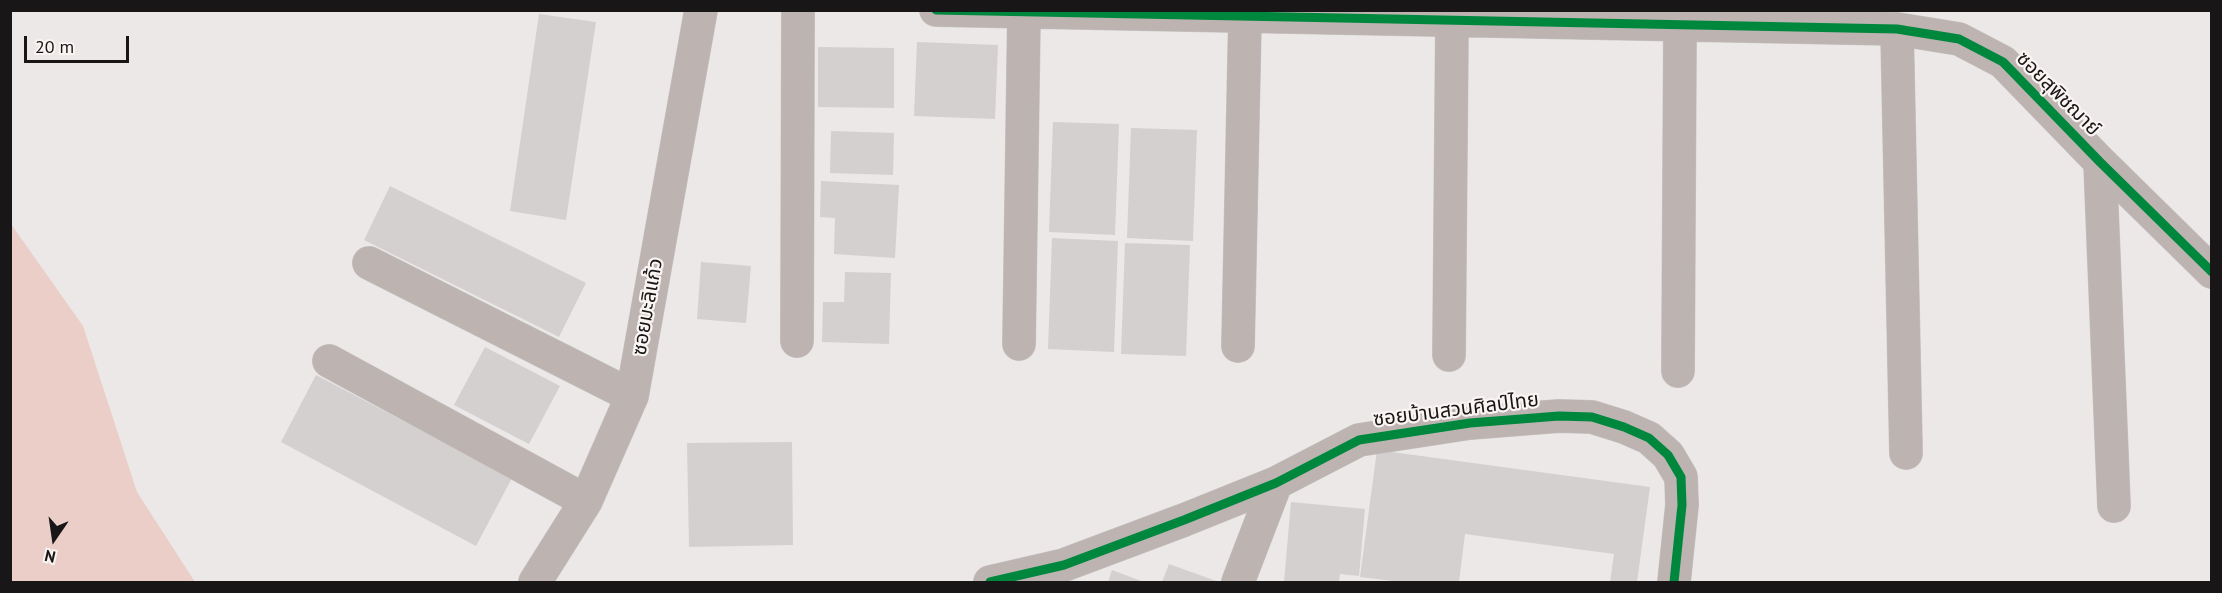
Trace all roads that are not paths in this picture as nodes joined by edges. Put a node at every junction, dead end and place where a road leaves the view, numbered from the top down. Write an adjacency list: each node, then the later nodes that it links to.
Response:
1 (701, 10): 18 (street, ซอยมะลิแก้ว)
2 (798, 10): 12 (street)
3 (936, 10): 4 (street, ซอยสุพิชฌาย์)
4 (1024, 12): 5 (street, ซอยสุพิชฌาย์); 13 (street)
5 (1245, 16): 6 (street, ซอยสุพิชฌาย์); 14 (street)
6 (1452, 20): 7 (street, ซอยสุพิชฌาย์); 15 (street)
7 (1680, 25): 8 (street, ซอยสุพิชฌาย์); 17 (street)
8 (1897, 29): 9 (street, ซอยสุพิชฌาย์); 19 (street)
9 (2100, 162): 11 (street, ซอยสุพิชฌาย์); 22 (street)
10 (369, 262): 18 (street)
11 (2211, 272)
12 (797, 341)
13 (1019, 344)
14 (1238, 346)
15 (1449, 355)
16 (328, 361): 21 (street)
17 (1678, 372)
18 (632, 396): 21 (street, ซอยมะลิแก้ว)
19 (1906, 453)
20 (1276, 483): 23 (street, ซอยบ้านสวนศิลป์ไทย); 26 (street); 27 (street, ซอยบ้านสวนศิลป์ไทย)
21 (586, 501): 24 (street, ซอยมะลิแก้ว)
22 (2114, 506)
23 (1080, 570): 25 (street, ซอยบ้านสวนศิลป์ไทย)
24 (536, 582)
25 (990, 582)
26 (1238, 582)
27 (1674, 582)

